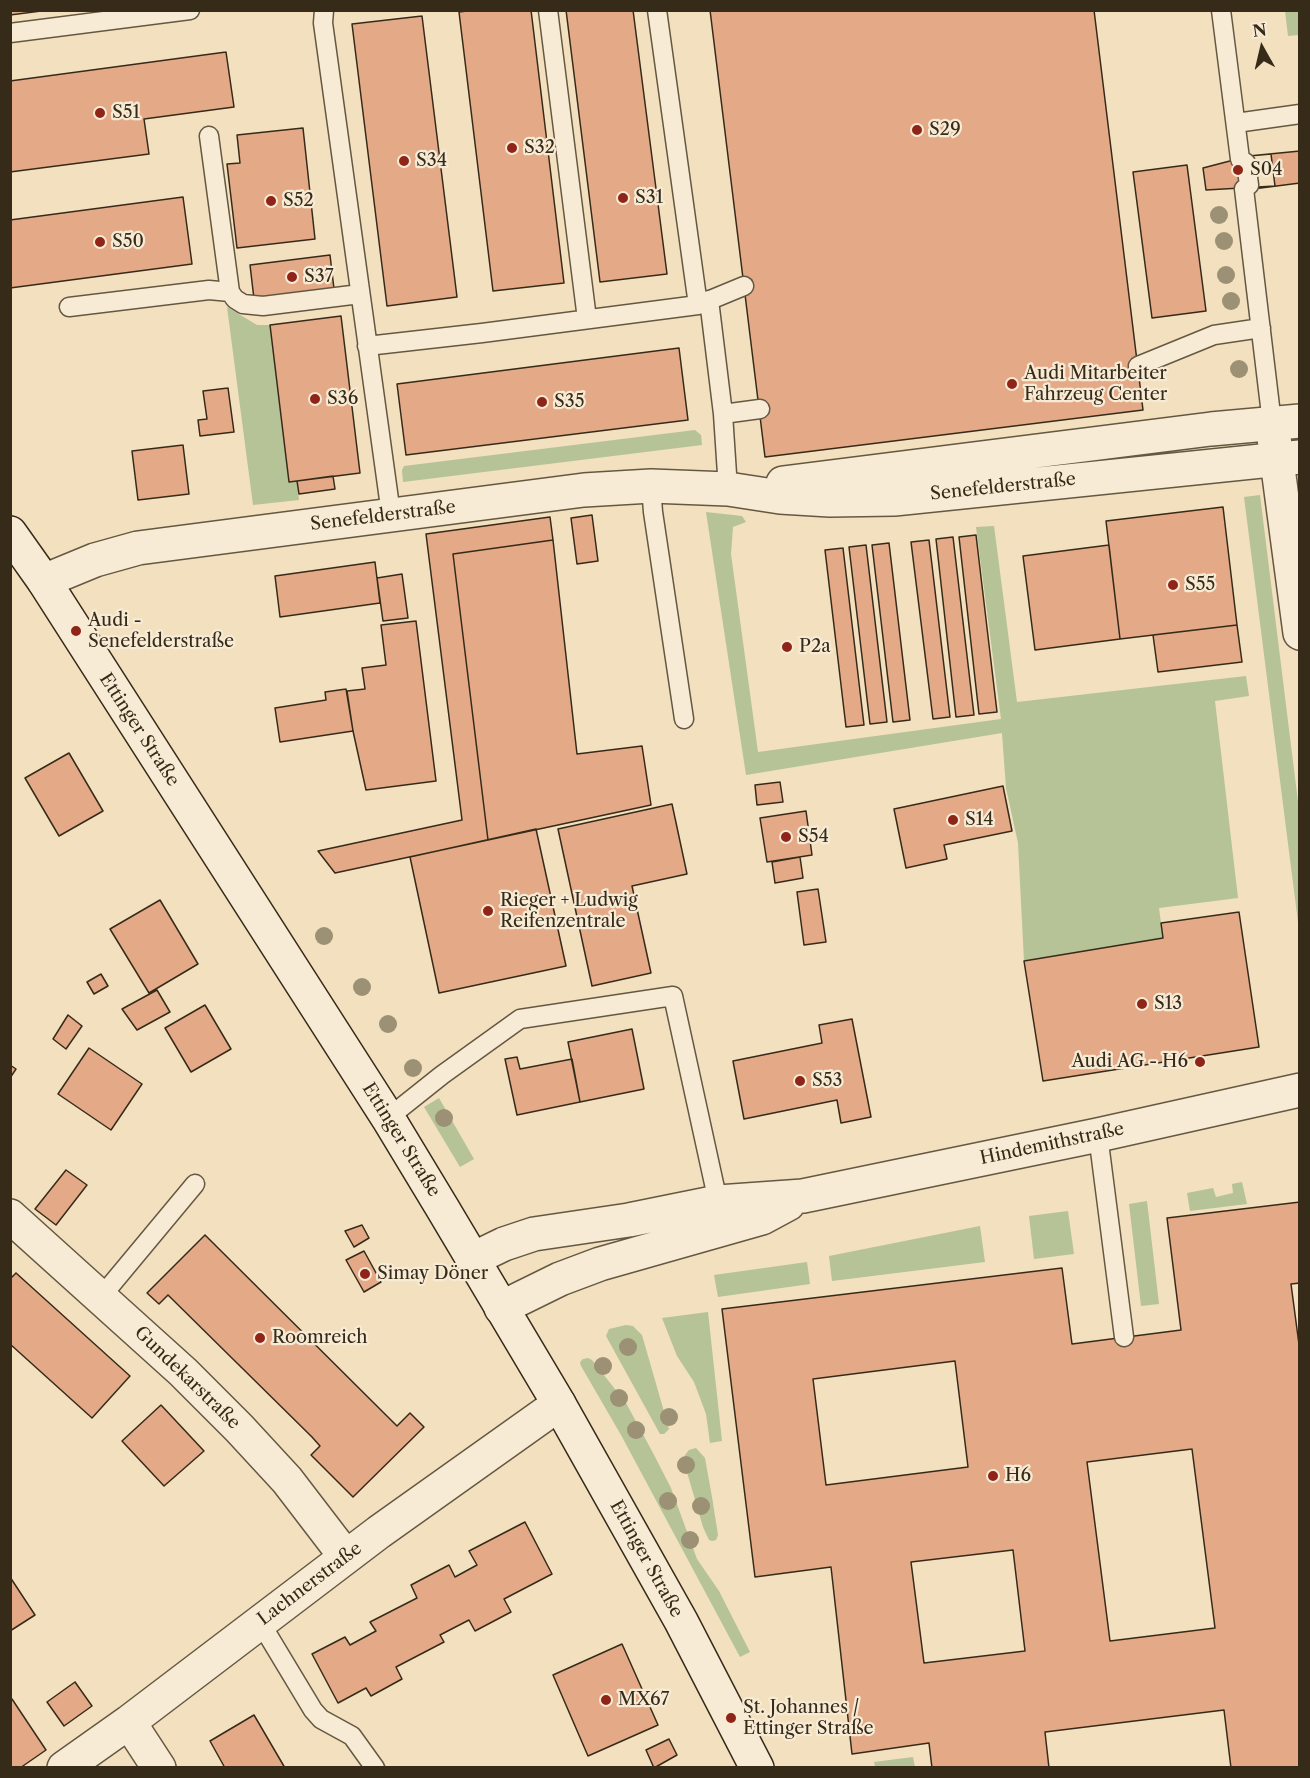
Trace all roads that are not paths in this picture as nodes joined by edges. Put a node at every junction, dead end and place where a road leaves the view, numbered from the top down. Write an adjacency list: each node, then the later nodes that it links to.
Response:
1 (190, 10): 6 (lane)
2 (324, 10): 12 (lane)
3 (549, 10): 15 (lane)
4 (657, 10): 13 (lane)
5 (1221, 10): 8 (lane)
6 (10, 33)
7 (1299, 114): 8 (lane)
8 (1236, 123): 16 (lane)
9 (209, 136): 11 (lane)
10 (744, 286): 13 (lane)
11 (230, 292): 12 (lane); 14 (lane)
12 (360, 294): 17 (lane)
13 (703, 302): 15 (lane); 20 (lane)
14 (69, 307)
15 (587, 319): 17 (lane)
16 (1261, 328): 18 (lane); 21 (lane)
17 (367, 346): 25 (lane)
18 (1138, 366)
19 (760, 409): 20 (lane)
20 (723, 414): 24 (lane)
21 (1286, 422): 22 (street); 24 (street, Senefelderstraße)
22 (1288, 458): 24 (street, Senefelderstraße); 28 (street)
23 (651, 486): 24 (street, Senefelderstraße); 25 (street, Senefelderstraße); 29 (lane)
24 (728, 489)
25 (391, 514): 27 (street, Senefelderstraße)
26 (10, 533): 27 (street, Ettinger Straße)
27 (44, 581): 31 (street, Ettinger Straße)
28 (1299, 633)
29 (684, 719)
30 (1299, 1090): 32 (street, Hindemithstraße)
31 (388, 1118): 35 (lane); 37 (street, Ettinger Straße)
32 (1098, 1135): 34 (street, Hindemithstraße); 40 (lane)
33 (195, 1184): 38 (lane)
34 (803, 1196): 35 (street, Hindemithstraße); 39 (street, Hindemithstraße)
35 (718, 1202): 37 (street, Hindemithstraße)
36 (10, 1216): 38 (street, Gundekarstraße)
37 (472, 1259): 39 (street, Ettinger Straße)
38 (100, 1297): 42 (street, Gundekarstraße)
39 (501, 1308): 41 (street, Ettinger Straße)
40 (1124, 1337)
41 (559, 1404): 42 (street, Lachnerstraße); 48 (street, Ettinger Straße)
42 (346, 1557): 43 (street, Lachnerstraße)
43 (260, 1622): 44 (street, Lachnerstraße); 47 (lane)
44 (129, 1722): 45 (street, Lachnerstraße); 46 (street)
45 (64, 1767)
46 (159, 1767)
47 (375, 1767)
48 (757, 1767)

